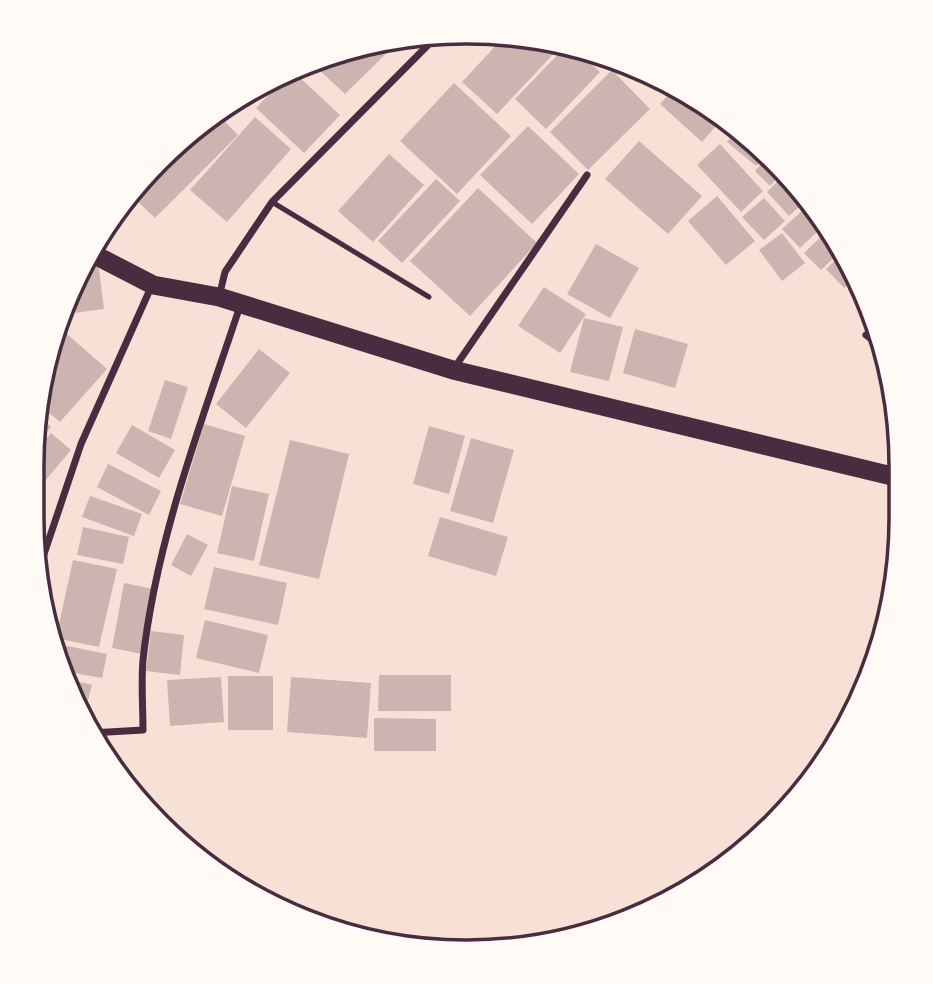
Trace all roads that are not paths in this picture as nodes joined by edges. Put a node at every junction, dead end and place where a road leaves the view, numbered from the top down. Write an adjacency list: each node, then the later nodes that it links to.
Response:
1 (427, 46): 3 (street)
2 (587, 174): 11 (street)
3 (272, 202): 6 (street); 7 (lane)
4 (99, 257): 5 (highway)
5 (153, 285): 6 (highway); 13 (street)
6 (219, 297): 8 (highway)
7 (429, 297)
8 (241, 304): 11 (highway); 14 (street)
9 (866, 335): 10 (street)
10 (869, 337)
11 (453, 370): 12 (highway)
12 (889, 475)
13 (45, 550)
14 (102, 732)

